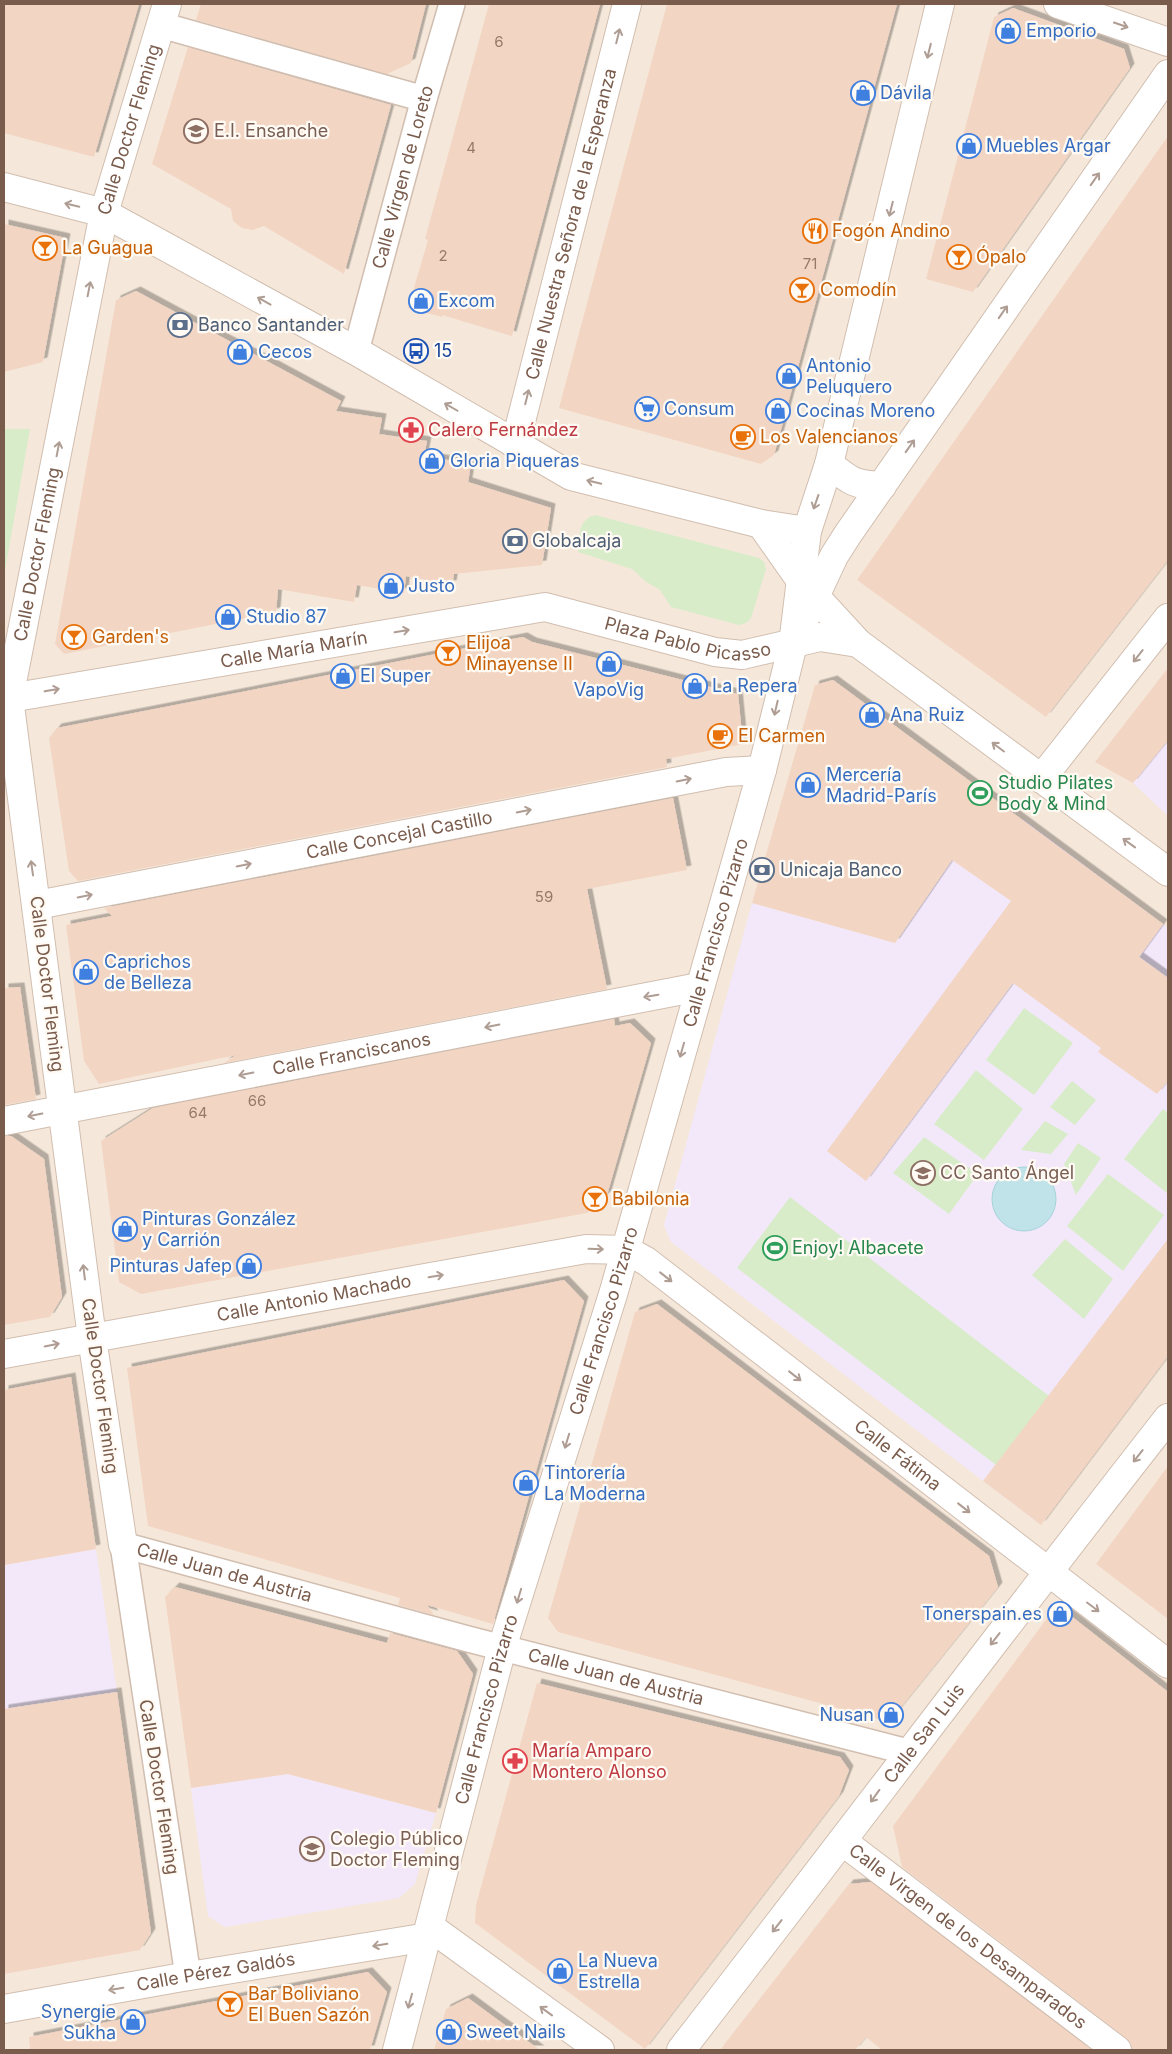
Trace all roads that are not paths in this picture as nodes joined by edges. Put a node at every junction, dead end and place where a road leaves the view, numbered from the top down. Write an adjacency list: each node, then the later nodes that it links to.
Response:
1 (452, 4): 8 (street, Calle Virgen de Loreto)
2 (626, 4): 12 (street, Calle Nuestra Señora de la Esperanza, one-way to 2)
3 (940, 4): 13 (street, Calle Francisco Pizarro, one-way to 13)
4 (1058, 4): 6 (street, one-way to 6)
5 (164, 14): 8 (street); 10 (street, Calle Doctor Fleming)
6 (1168, 42)
7 (1168, 74): 14 (street, one-way to 7)
8 (424, 99): 11 (street, Calle Virgen de Loreto)
9 (4, 187): 10 (street, one-way to 9)
10 (104, 213): 11 (street, one-way to 10); 22 (street, Calle Doctor Fleming, one-way to 10)
11 (356, 351): 12 (street, one-way to 11)
12 (515, 445): 15 (street, one-way to 12)
13 (829, 464): 14 (street); 16 (street, Calle Francisco Pizarro, one-way to 16)
14 (882, 486): 17 (street)
15 (761, 524): 16 (street); 17 (street)
16 (807, 531): 17 (street, Calle Francisco Pizarro)
17 (808, 589): 20 (street); 21 (street, Calle Francisco Pizarro)
18 (583, 618): 21 (street, Plaza Pablo Picasso); 22 (street, Calle María Marín, one-way to 18)
19 (1168, 618): 24 (street, one-way to 24)
20 (858, 643): 21 (street, Plaza Pablo Picasso); 24 (street, one-way to 20)
21 (792, 644): 23 (street, Calle Francisco Pizarro, one-way to 23)
22 (6, 698): 26 (street, Calle Doctor Fleming, one-way to 22)
23 (762, 770): 26 (street, Calle Concejal Castillo, one-way to 23); 27 (street, Calle Francisco Pizarro)
24 (1041, 780): 25 (street, one-way to 24)
25 (1168, 872)
26 (37, 905): 28 (street, Calle Doctor Fleming)
27 (699, 987): 28 (street, Calle Franciscanos, one-way to 28); 30 (street, Calle Francisco Pizarro, one-way to 30)
28 (64, 1109): 29 (street, Calle Franciscanos, one-way to 29); 31 (street, Calle Doctor Fleming, one-way to 28)
29 (4, 1121)
30 (626, 1250): 31 (street, Calle Antonio Machado, one-way to 30); 35 (street, Calle Fátima, one-way to 35); 36 (street, Calle Francisco Pizarro, one-way to 36)
31 (92, 1338): 32 (street, Calle Antonio Machado, one-way to 31); 34 (street, Calle Doctor Fleming)
32 (4, 1354)
33 (1168, 1418): 35 (street, Calle San Luis, one-way to 35)
34 (123, 1545): 36 (street, Calle Juan de Austria); 41 (street, Calle Doctor Fleming)
35 (1047, 1572): 37 (street, Calle Fátima, one-way to 37); 38 (street, Calle San Luis, one-way to 38)
36 (502, 1648): 38 (street, Calle Juan de Austria); 40 (street, Calle Francisco Pizarro)
37 (1168, 1664)
38 (908, 1752): 39 (street, Calle San Luis, one-way to 39)
39 (842, 1841): 45 (street, Calle San Luis, one-way to 45); 46 (street, Calle Virgen de los Desamparados)
40 (429, 1932): 41 (street, Calle Pérez Galdós, one-way to 41); 43 (street, Calle Francisco Pizarro, one-way to 43); 44 (street, one-way to 40)
41 (188, 1976): 42 (street, Calle Pérez Galdós, one-way to 42)
42 (4, 2009)
43 (397, 2050)
44 (600, 2050)
45 (681, 2050)
46 (1117, 2050)

